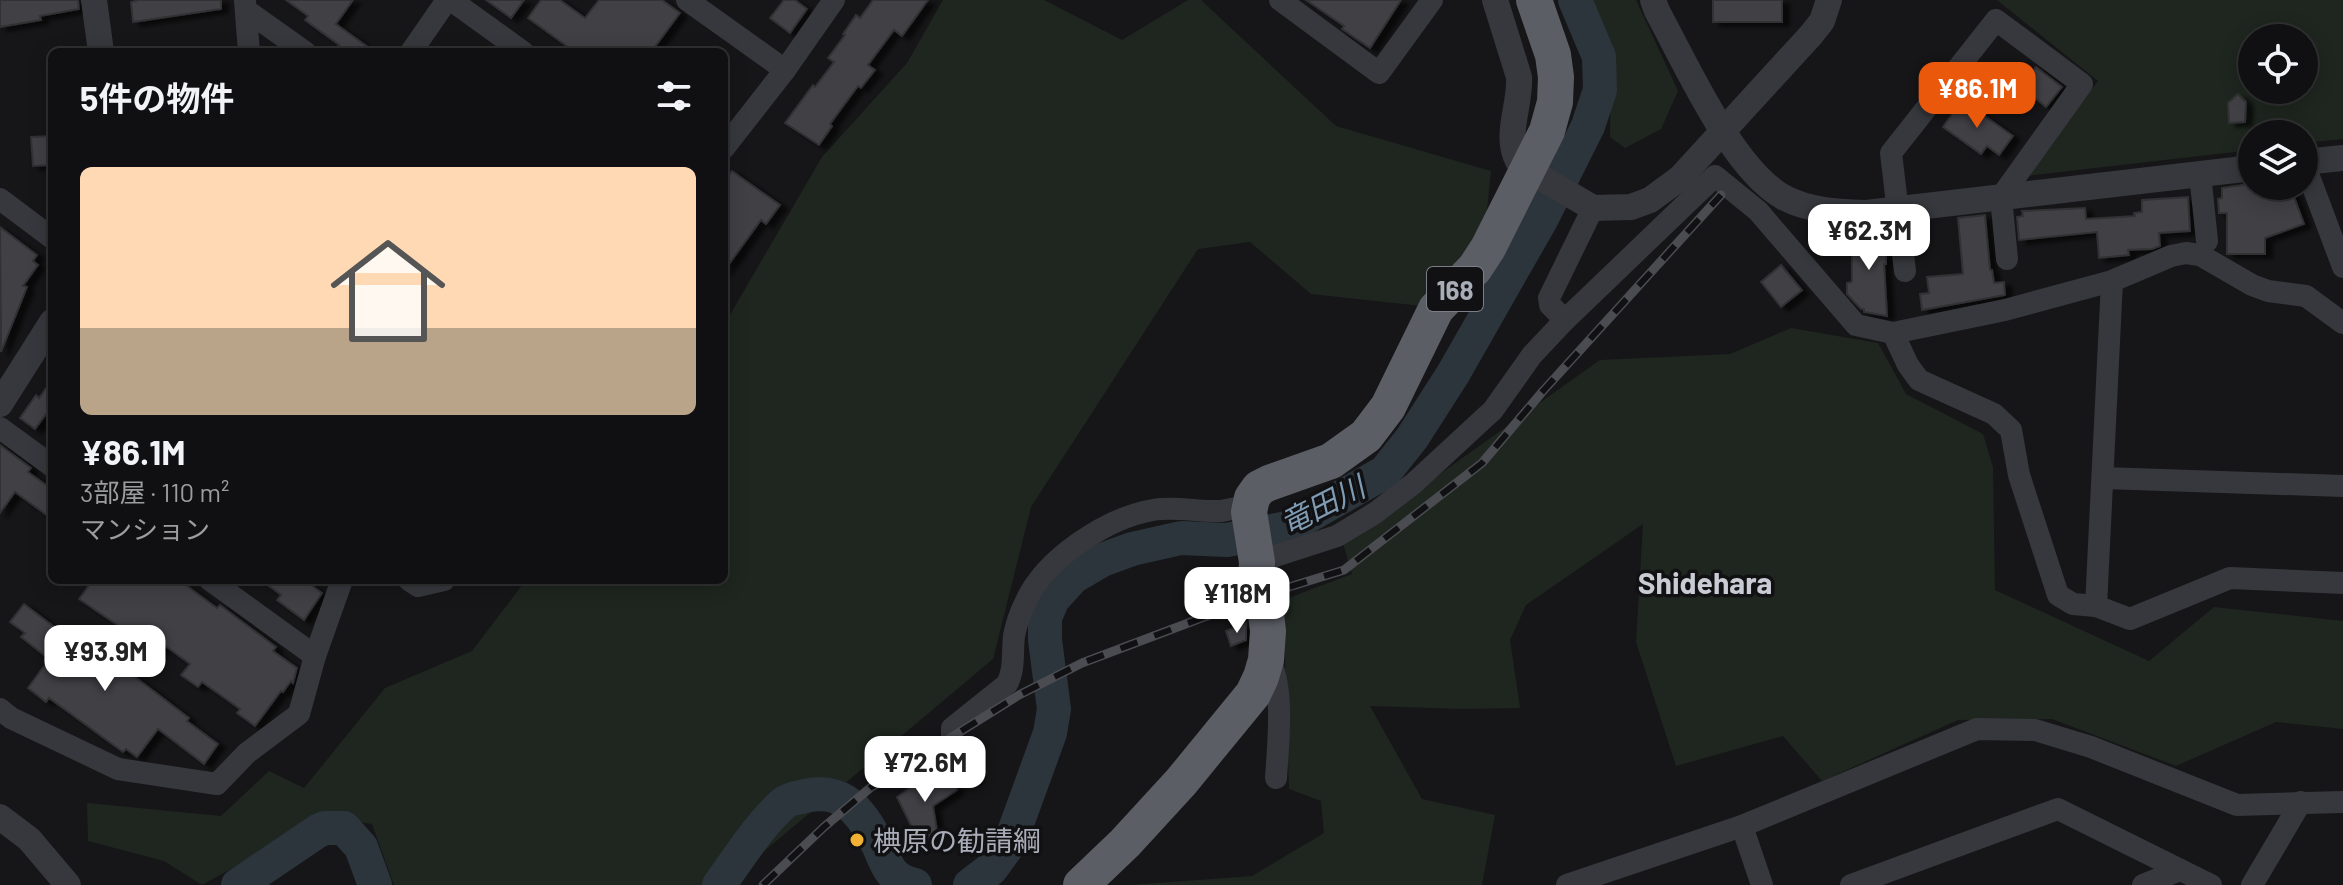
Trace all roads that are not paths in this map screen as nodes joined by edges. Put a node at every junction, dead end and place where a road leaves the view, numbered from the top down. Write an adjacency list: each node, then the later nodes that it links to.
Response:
1 (94, 0): 12 (street)
2 (449, 0): 15 (street); 16 (street)
3 (687, 0): 17 (street)
4 (834, 0): 17 (street)
5 (1280, 0): 6 (street)
6 (1432, 0)
7 (1495, 0): 23 (street)
8 (1534, 0): 23 (highway, 168)
9 (1653, 0): 28 (street)
10 (1829, 0): 27 (street)
11 (246, 5): 13 (street); 14 (street)
12 (100, 48)
13 (249, 48)
14 (300, 48)
15 (414, 48)
16 (517, 48)
17 (785, 70): 18 (street)
18 (728, 143)
19 (2343, 158): 20 (street)
20 (2318, 161)
21 (2238, 170): 22 (street)
22 (2200, 174): 24 (street); 30 (street)
23 (1535, 175): 27 (street); 44 (highway, 168)
24 (2001, 197): 28 (street); 28 (street); 31 (street)
25 (0, 199): 29 (street)
26 (2318, 200): 32 (street)
27 (1587, 206): 35 (street)
28 (1897, 209): 33 (street)
29 (48, 235)
30 (2207, 241)
31 (2007, 259)
32 (2343, 267)
33 (1905, 271)
34 (2112, 281): 36 (street); 38 (street); 42 (street)
35 (1565, 320): 38 (street); 45 (street)
36 (2343, 323)
37 (48, 328): 39 (street)
38 (1893, 333): 49 (street)
39 (0, 404)
40 (0, 428): 41 (street)
41 (48, 463)
42 (2103, 478): 43 (street); 49 (street)
43 (2343, 486)
44 (1250, 509): 45 (highway); 53 (street)
45 (1256, 555): 51 (highway)
46 (2343, 583): 49 (street)
47 (216, 584): 50 (street)
48 (341, 584): 50 (street)
49 (2096, 606)
50 (315, 656): 52 (street)
51 (1266, 660): 54 (street); 61 (highway)
52 (0, 709)
53 (952, 769)
54 (1276, 778)
55 (2301, 802): 56 (street); 58 (street); 67 (street)
56 (2343, 802)
57 (0, 817): 60 (street)
58 (1742, 826): 62 (street); 63 (street)
59 (2180, 870): 64 (street); 65 (street); 66 (street)
60 (68, 885)
61 (1081, 885)
62 (1567, 885)
63 (1762, 885)
64 (1851, 885)
65 (2143, 885)
66 (2211, 885)
67 (2252, 885)

